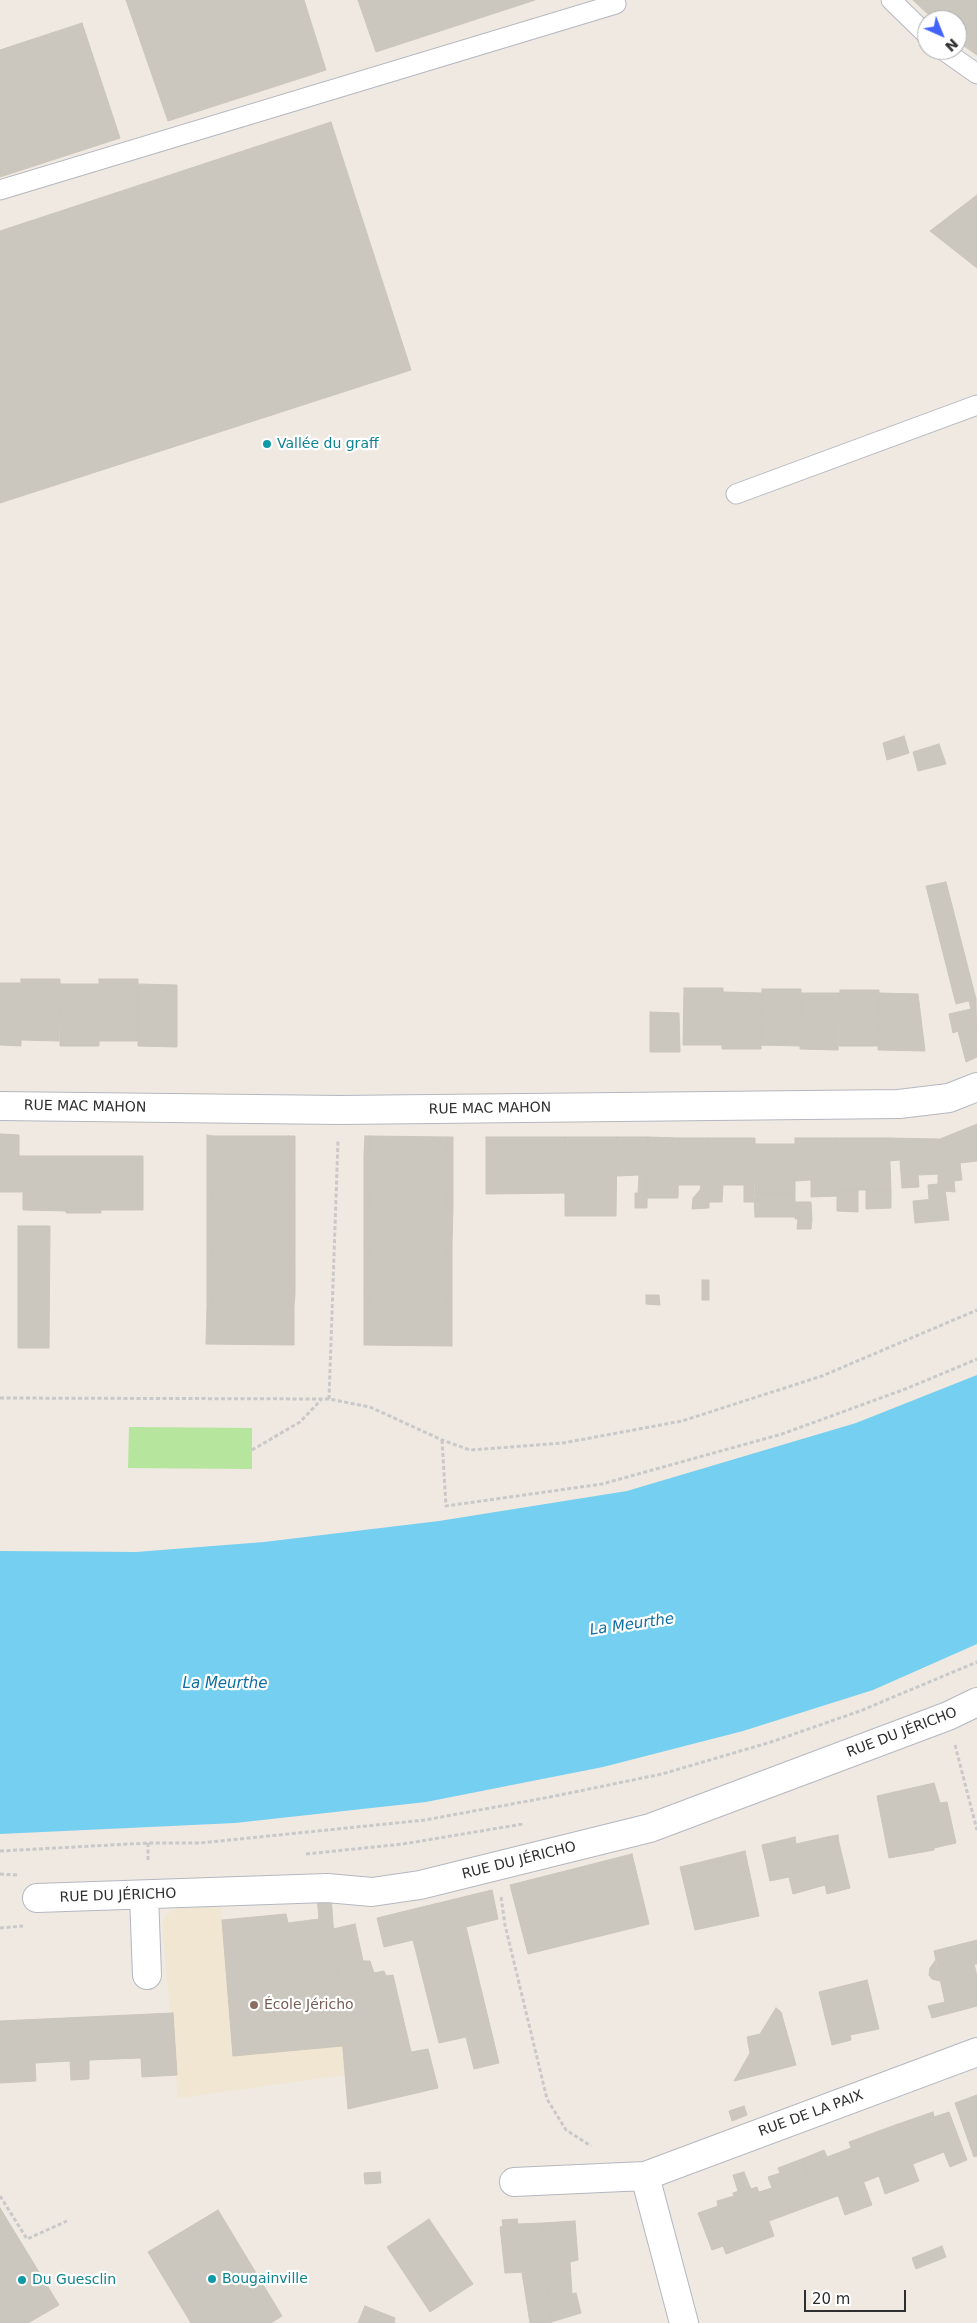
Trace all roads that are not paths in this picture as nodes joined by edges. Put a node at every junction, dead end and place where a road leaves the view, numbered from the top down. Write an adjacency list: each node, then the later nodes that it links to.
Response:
1 (891, 0): 3 (lane)
2 (616, 4): 6 (lane)
3 (917, 25)
4 (958, 60): 5 (lane)
5 (977, 74)
6 (0, 190)
7 (977, 405): 8 (lane)
8 (736, 494)
9 (977, 1086): 10 (street, RUE MAC MAHON)
10 (0, 1106)
11 (977, 1702): 12 (street, RUE DU JÉRICHO)
12 (144, 1895): 13 (street, RUE DU JÉRICHO); 14 (street)
13 (37, 1898)
14 (147, 1975)
15 (977, 2052): 16 (street, RUE DE LA PAIX)
16 (645, 2176): 17 (street, RUE DE LA PAIX); 18 (street)
17 (514, 2182)
18 (684, 2323)

